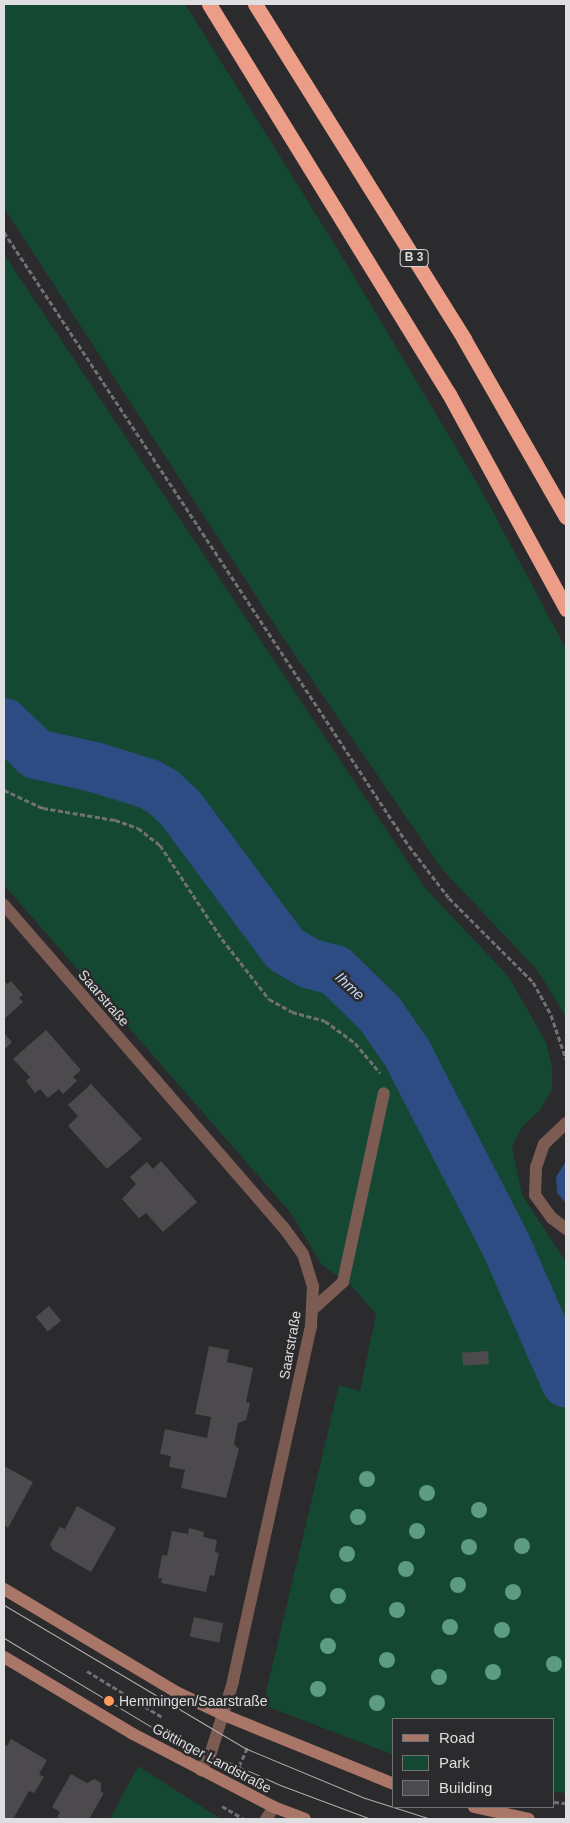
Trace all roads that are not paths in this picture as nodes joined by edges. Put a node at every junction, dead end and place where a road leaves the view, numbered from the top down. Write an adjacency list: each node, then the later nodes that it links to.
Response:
1 (209, 4): 4 (highway)
2 (255, 4): 3 (highway, B 3)
3 (566, 517)
4 (566, 609)
5 (4, 905): 9 (street, Saarstraße)
6 (384, 1093): 9 (street)
7 (566, 1123): 8 (street)
8 (566, 1229)
9 (312, 1310): 12 (street, Saarstraße)
10 (4, 1589): 12 (street)
11 (4, 1657): 13 (street, Göttinger Landstraße)
12 (224, 1715): 13 (street, Saarstraße); 14 (street)
13 (202, 1770): 15 (street, Göttinger Landstraße)
14 (392, 1783)
15 (274, 1808): 17 (street); 18 (street, Göttinger Landstraße)
16 (479, 1808): 19 (street)
17 (266, 1819)
18 (305, 1819)
19 (529, 1819)

